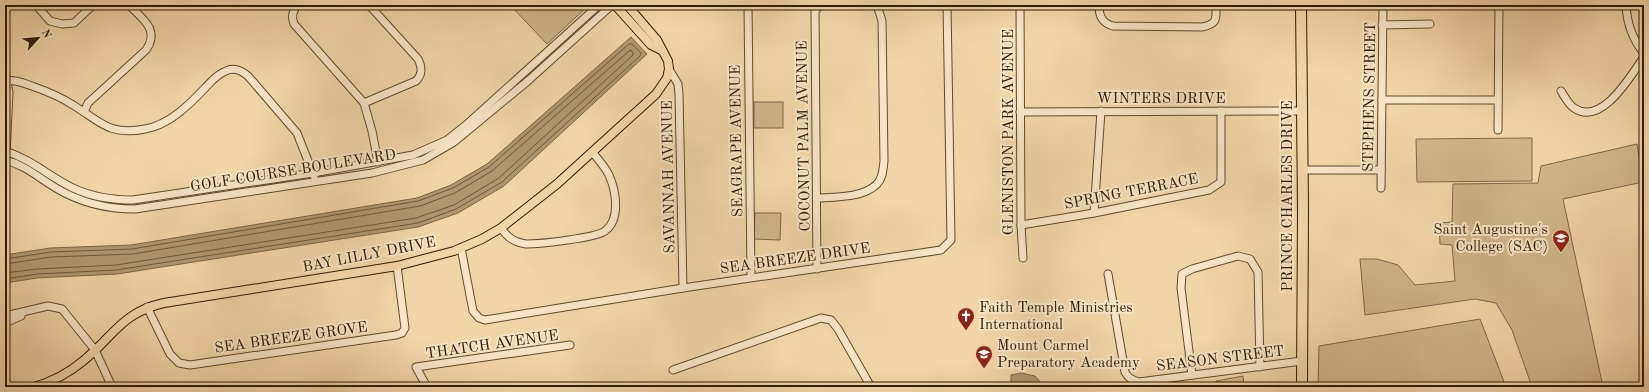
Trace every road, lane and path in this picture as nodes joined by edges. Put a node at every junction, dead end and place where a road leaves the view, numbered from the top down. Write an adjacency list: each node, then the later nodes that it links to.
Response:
1 (36, 5): 2 (street)
2 (93, 5)
3 (130, 5): 33 (street)
4 (298, 5): 30 (street)
5 (369, 5): 30 (street)
6 (599, 5): 40 (street, GOLF COURSE BOULEVARD)
7 (613, 5): 22 (main road); 44 (street, GOLF COURSE BOULEVARD)
8 (627, 5): 22 (main road)
9 (748, 5): 57 (street, SEAGRAPE AVENUE)
10 (819, 5): 46 (street, COCONUT PALM AVENUE)
11 (877, 5): 46 (street)
12 (947, 5): 55 (street, SEA BREEZE DRIVE)
13 (1020, 5): 34 (street, GLENISTON PARK AVENUE)
14 (1099, 5): 15 (street)
15 (1216, 5)
16 (1301, 5): 35 (highway, PRINCE CHARLES DRIVE)
17 (1383, 5): 21 (street, STEPHENS STREET)
18 (1499, 5): 29 (street)
19 (1626, 5): 23 (street)
20 (1430, 24): 21 (street)
21 (1382, 25): 28 (street, STEPHENS STREET)
22 (661, 50): 25 (main road)
23 (1644, 53)
24 (1644, 57): 27 (street)
25 (669, 69): 38 (main road, BAY LILLY DRIVE); 58 (street, SAVANNAH AVENUE)
26 (6, 79): 33 (street); 37 (street)
27 (1561, 91)
28 (1382, 100): 29 (street); 42 (street, STEPHENS STREET)
29 (1498, 100): 36 (street)
30 (364, 103): 40 (street)
31 (1101, 111): 32 (street, WINTERS DRIVE); 34 (street, WINTERS DRIVE); 49 (street)
32 (1221, 111): 35 (street, WINTERS DRIVE); 49 (street, SPRING TERRACE)
33 (84, 112): 43 (street)
34 (1020, 112): 50 (street, GLENISTON PARK AVENUE)
35 (1302, 112): 41 (highway, PRINCE CHARLES DRIVE)
36 (1498, 130)
37 (6, 151): 39 (street); 47 (street, GOLF COURSE BOULEVARD)
38 (593, 153): 51 (main road, BAY LILLY DRIVE); 51 (street)
39 (6, 160): 48 (street, GOLF COURSE BOULEVARD)
40 (378, 162): 43 (street, GOLF COURSE BOULEVARD)
41 (1302, 170): 42 (street); 65 (highway, PRINCE CHARLES DRIVE)
42 (1381, 170): 45 (street, STEPHENS STREET)
43 (313, 173): 44 (street); 47 (street, GOLF COURSE BOULEVARD)
44 (316, 182): 48 (street, GOLF COURSE BOULEVARD)
45 (1381, 188)
46 (817, 198): 55 (street, COCONUT PALM AVENUE)
47 (133, 200): 48 (street)
48 (135, 209)
49 (1094, 213): 50 (street, SPRING TERRACE)
50 (1021, 225): 53 (street, GLENISTON PARK AVENUE)
51 (501, 228): 52 (main road, BAY LILLY DRIVE)
52 (461, 248): 54 (main road, BAY LILLY DRIVE); 58 (street, SEA BREEZE DRIVE)
53 (1023, 258)
54 (397, 266): 59 (main road, BAY LILLY DRIVE); 59 (street, SEA BREEZE GROVE)
55 (817, 269): 57 (street, SEA BREEZE DRIVE)
56 (1108, 274): 68 (street, SEASON STREET)
57 (751, 277): 58 (street, SEA BREEZE DRIVE)
58 (683, 288)
59 (147, 307): 64 (main road, BAY LILLY DRIVE)
60 (34, 310): 61 (street); 62 (street); 64 (street)
61 (5, 316)
62 (5, 322)
63 (570, 345): 71 (street, THATCH AVENUE)
64 (95, 350): 69 (main road, BAY LILLY DRIVE); 70 (street)
65 (1302, 361): 66 (street, SEASON STREET); 73 (highway, PRINCE CHARLES DRIVE)
66 (1260, 367): 68 (street, SEASON STREET); 68 (street)
67 (673, 370): 72 (street)
68 (1192, 375)
69 (34, 387)
70 (112, 387)
71 (427, 387)
72 (871, 387)
73 (1302, 387)

